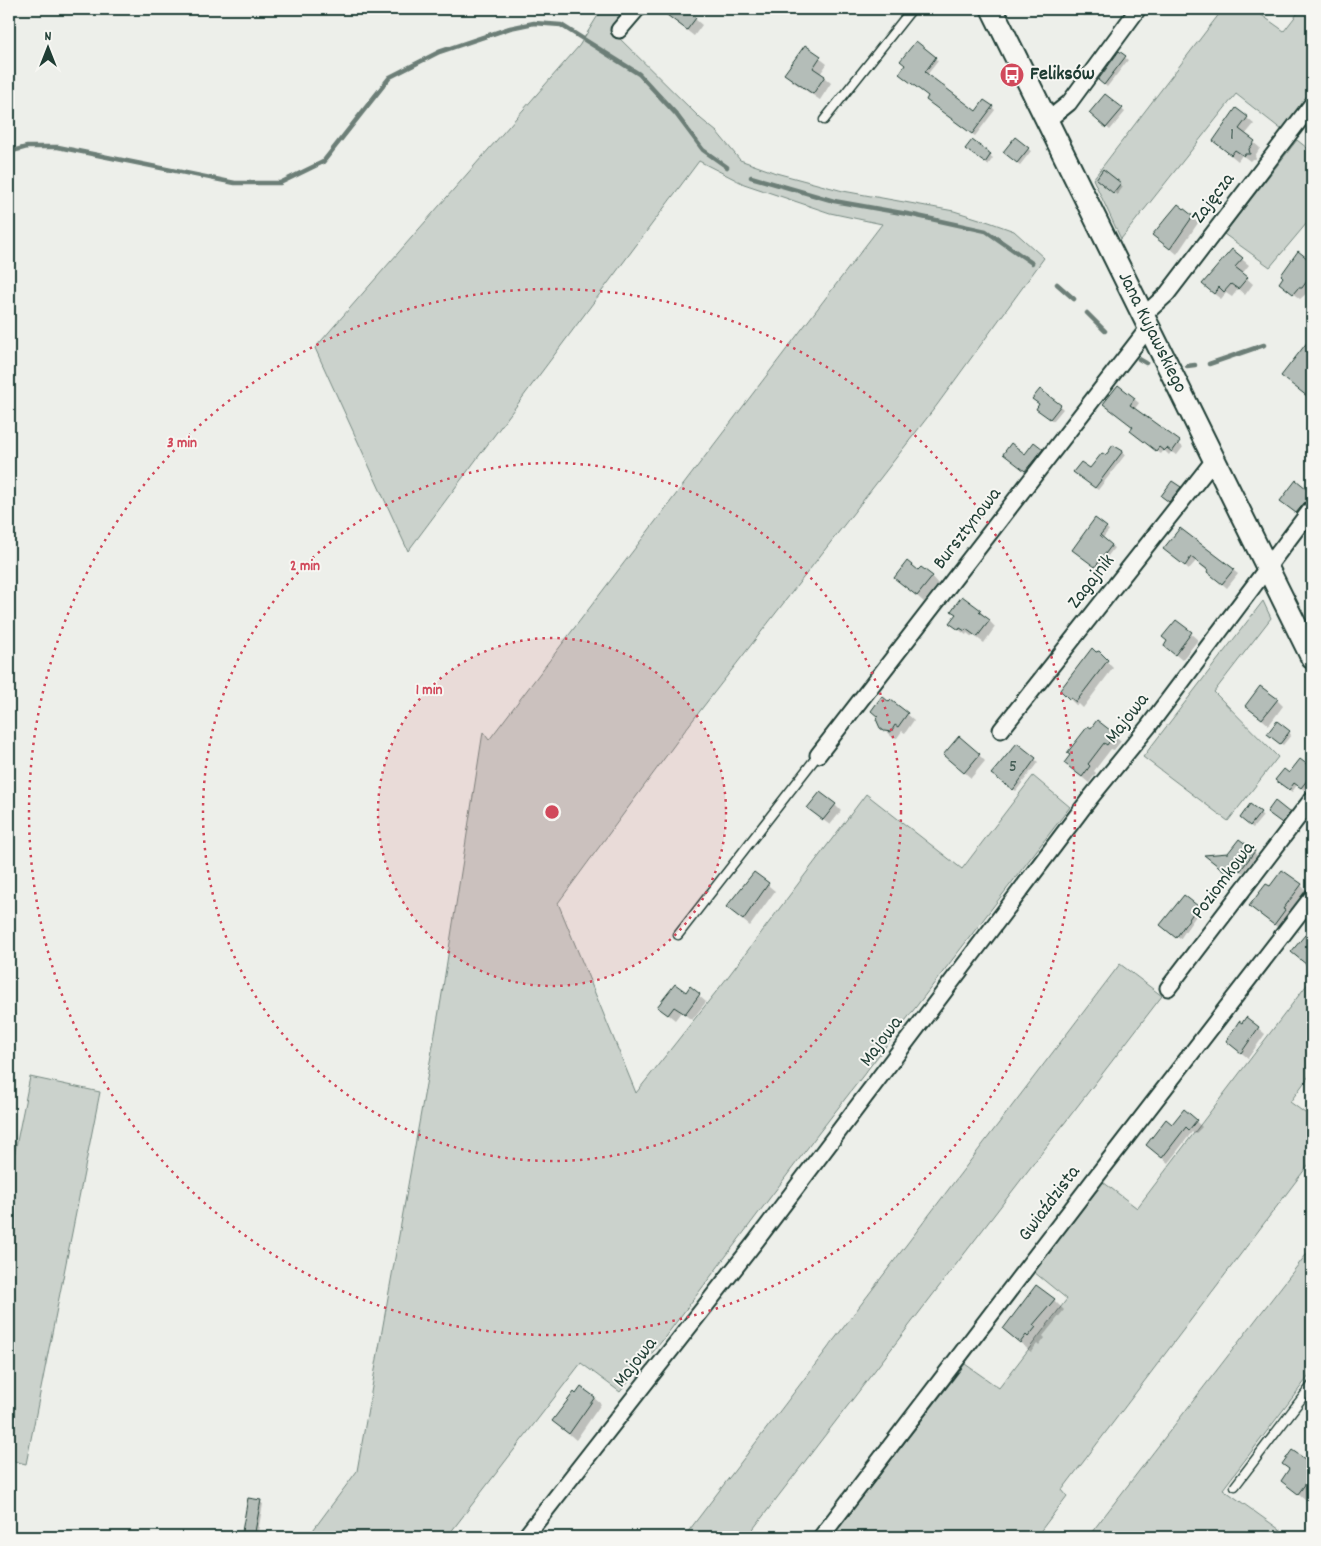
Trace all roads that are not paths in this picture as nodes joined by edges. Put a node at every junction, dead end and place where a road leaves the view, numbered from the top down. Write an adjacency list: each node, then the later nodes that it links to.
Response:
1 (637, 9): 5 (street)
2 (912, 9): 7 (lane)
3 (992, 9): 8 (main road, Jana Kujawskiego)
4 (1138, 9): 8 (street)
5 (619, 30)
6 (1312, 104): 9 (street, Zajęcza)
7 (824, 120)
8 (1048, 120): 9 (main road, Jana Kujawskiego)
9 (1147, 321): 10 (main road, Jana Kujawskiego); 15 (street, Bursztynowa)
10 (1215, 459): 12 (main road, Jana Kujawskiego); 14 (street, Zagajnik)
11 (1312, 508): 12 (street, Majowa)
12 (1268, 568): 13 (main road, Jana Kujawskiego); 22 (street, Majowa)
13 (1312, 658)
14 (1001, 730)
15 (818, 755): 18 (lane)
16 (1312, 799): 19 (street, Poziomkowa)
17 (1312, 898): 23 (street, Gwiaździsta)
18 (678, 935)
19 (1168, 988)
20 (1312, 1386): 21 (lane)
21 (1235, 1486)
22 (525, 1537)
23 (821, 1537)

